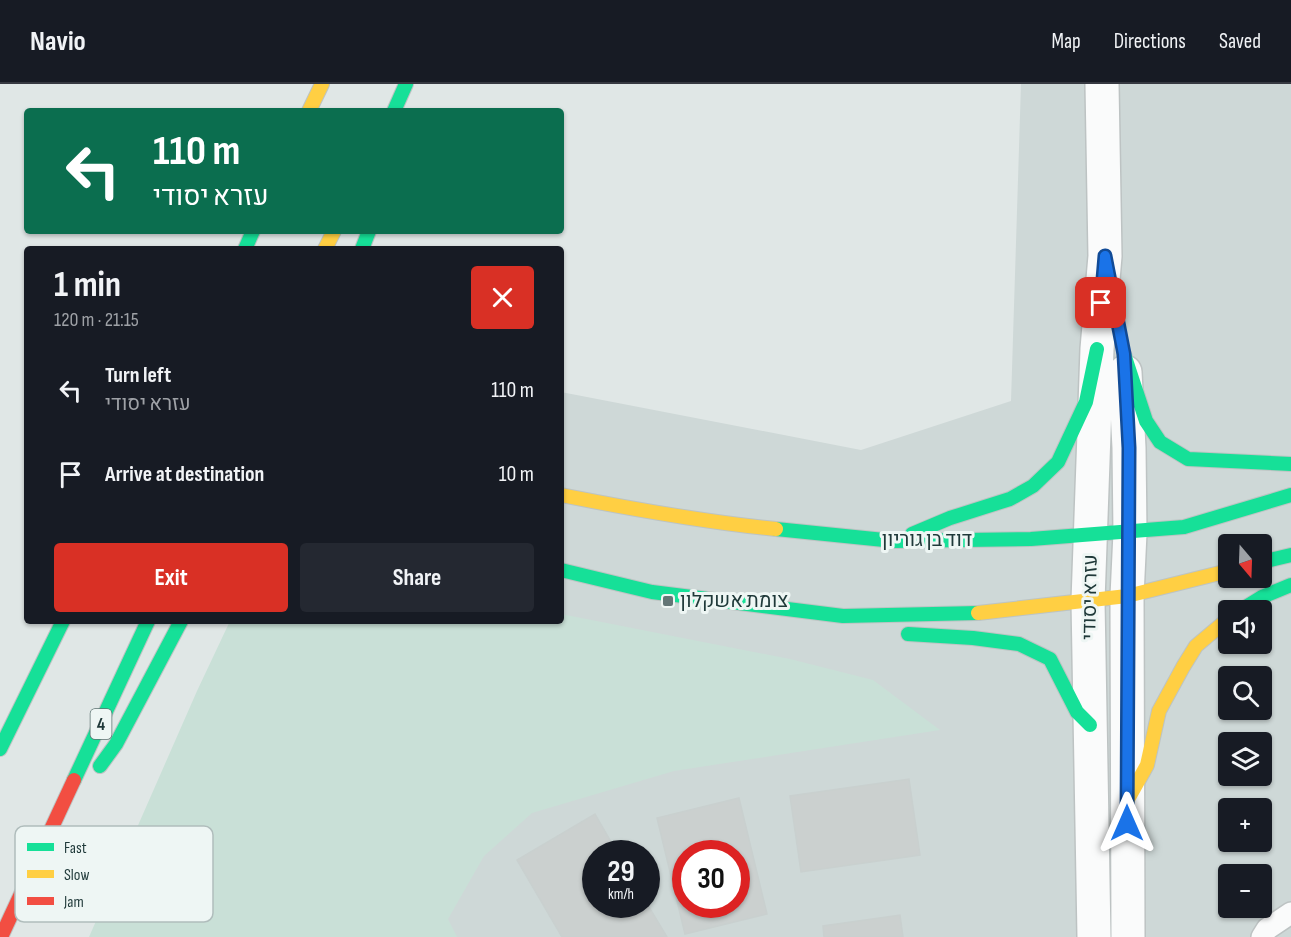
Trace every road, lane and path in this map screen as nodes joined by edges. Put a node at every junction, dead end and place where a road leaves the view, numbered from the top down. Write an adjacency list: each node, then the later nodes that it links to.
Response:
1 (322, 84): 4 (main road)
2 (406, 84): 5 (main road)
3 (1102, 84): 6 (street, עזרא יסודי)
4 (310, 108)
5 (395, 108)
6 (1110, 351): 7 (main road); 10 (street, עזרא יסודי); 11 (street, עזרא יסודי); 12 (main road)
7 (1291, 464)
8 (1291, 495): 10 (main road, דוד בן גוריון)
9 (564, 496): 12 (main road, דוד בן גוריון)
10 (1130, 533): 11 (main road, דוד בן גוריון); 18 (street, עזרא יסודי)
11 (1091, 535): 12 (main road, דוד בן גוריון); 20 (street, עזרא יסודי)
12 (894, 541)
13 (1291, 555): 14 (main road)
14 (1272, 560)
15 (564, 571): 21 (main road)
16 (1218, 573): 18 (main road)
17 (1291, 585): 19 (main road)
18 (1127, 596): 20 (main road); 28 (street, עזרא יסודי)
19 (1257, 600)
20 (1088, 601): 21 (main road); 26 (street, עזרא יסודי)
21 (843, 616): 26 (main road)
22 (62, 624): 27 (main road)
23 (147, 624): 29 (main road, 4)
24 (179, 624): 30 (main road)
25 (1218, 626): 28 (main road)
26 (1090, 725): 34 (street, עזרא יסודי)
27 (0, 749)
28 (1127, 801): 35 (street, עזרא יסודי)
29 (53, 826)
30 (54, 826)
31 (15, 907): 33 (main road, 4)
32 (1291, 913): 36 (lane)
33 (1, 937)
34 (1094, 937)
35 (1128, 937)
36 (1262, 937)

